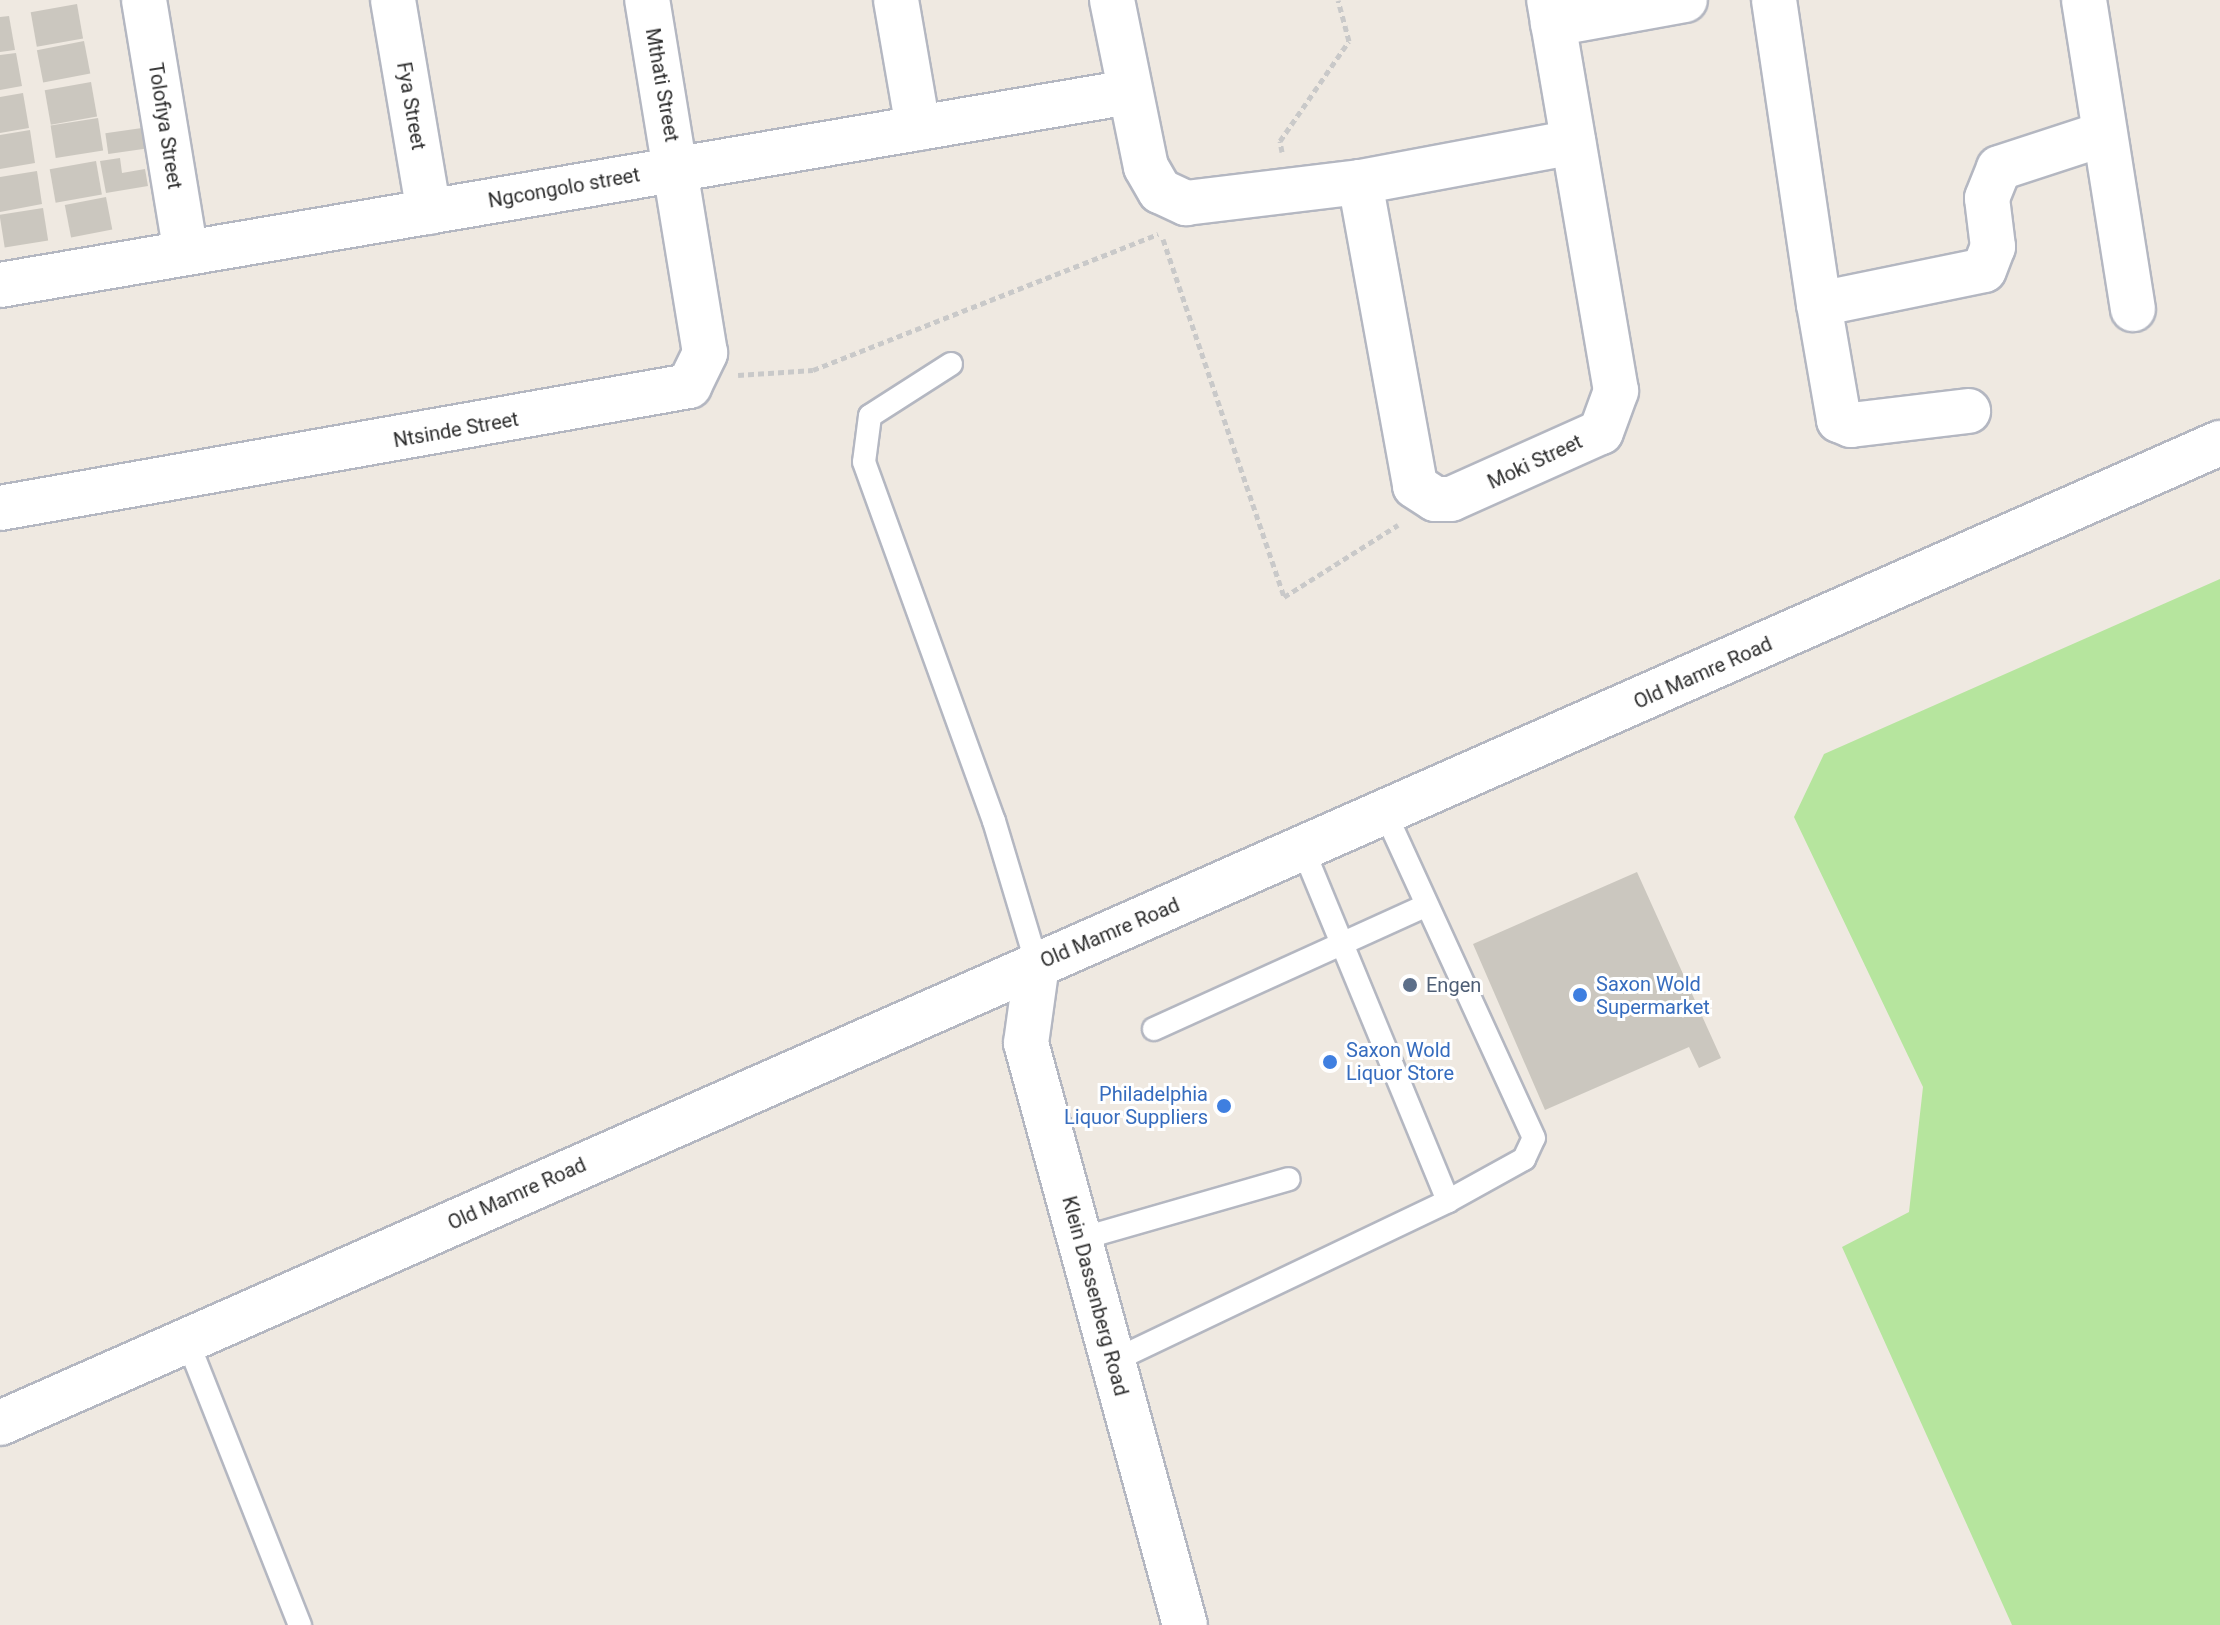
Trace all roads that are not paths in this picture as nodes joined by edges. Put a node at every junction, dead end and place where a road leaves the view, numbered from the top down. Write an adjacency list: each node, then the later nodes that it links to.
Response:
1 (144, 0): 17 (street, Tolofiya Street)
2 (393, 0): 16 (street, Fya Street)
3 (647, 0): 14 (street, Mthati Street)
4 (896, 0): 11 (street)
5 (1112, 0): 10 (street)
6 (1685, 0): 9 (street)
7 (1774, 0): 19 (street)
8 (2084, 0): 12 (street)
9 (1551, 12): 13 (street, Moki Street)
10 (1129, 92): 11 (street, Ngcongolo street); 15 (street)
11 (918, 128): 14 (street, Ngcongolo street)
12 (2103, 134): 19 (street); 20 (street)
13 (1573, 142): 15 (street); 15 (street, Moki Street)
14 (676, 169): 16 (street, Ngcongolo street); 24 (street, Ntsinde Street)
15 (1360, 182)
16 (429, 212): 17 (street, Ngcongolo street)
17 (186, 253): 18 (street, Ngcongolo street)
18 (0, 285)
19 (1819, 304): 22 (street)
20 (2133, 309)
21 (951, 364): 29 (lane)
22 (1968, 411)
23 (2220, 443): 25 (street, Old Mamre Road)
24 (0, 508)
25 (1386, 814): 26 (street, Old Mamre Road); 27 (lane)
26 (1303, 849): 28 (lane); 29 (street, Old Mamre Road)
27 (1425, 906): 28 (lane); 32 (lane)
28 (1342, 945): 30 (lane); 32 (lane)
29 (1037, 964): 33 (street, Klein Dassenberg Road); 34 (street, Old Mamre Road)
30 (1154, 1029)
31 (1289, 1179): 33 (lane)
32 (1448, 1201): 35 (lane)
33 (1080, 1239): 35 (street, Klein Dassenberg Road)
34 (187, 1340): 36 (street, Old Mamre Road); 37 (lane)
35 (1113, 1361): 38 (street, Klein Dassenberg Road)
36 (0, 1423)
37 (300, 1625)
38 (1185, 1625)

